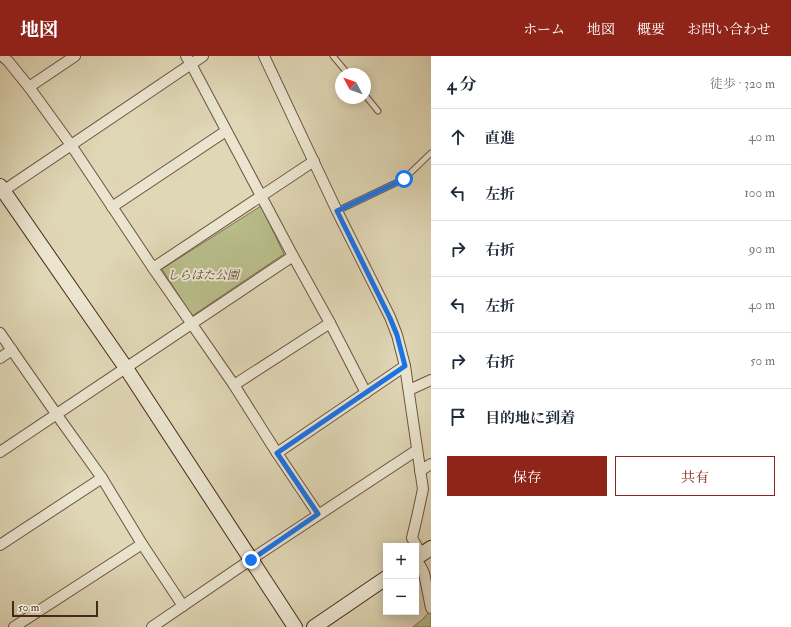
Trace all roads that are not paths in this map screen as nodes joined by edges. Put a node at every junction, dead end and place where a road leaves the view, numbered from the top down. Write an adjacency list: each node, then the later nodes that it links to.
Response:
1 (2, 56): 8 (street)
2 (76, 56): 8 (street)
3 (203, 56): 6 (street)
4 (264, 56): 14 (street)
5 (333, 56): 7 (lane)
6 (189, 60): 11 (street); 12 (street)
7 (343, 68)
8 (29, 87): 12 (street)
9 (371, 102): 10 (lane)
10 (378, 111)
11 (226, 131): 16 (street); 17 (street)
12 (71, 145): 15 (street); 17 (street)
13 (431, 153): 18 (lane)
14 (314, 161): 16 (street); 18 (street)
15 (1, 190): 27 (street)
16 (261, 196): 19 (street); 20 (street)
17 (112, 206): 20 (street)
18 (337, 211): 26 (street)
19 (293, 256): 21 (street); 22 (street)
20 (153, 268): 22 (street)
21 (330, 323): 29 (street); 31 (street)
22 (192, 325): 27 (street); 29 (street)
23 (0, 333): 24 (street)
24 (12, 350): 25 (street); 32 (street)
25 (0, 358)
26 (405, 366): 30 (street); 31 (street)
27 (126, 368): 32 (street); 43 (street)
28 (431, 380): 30 (street)
29 (234, 386): 35 (street)
30 (409, 390): 33 (street)
31 (366, 393): 35 (street)
32 (57, 415): 34 (street); 38 (street)
33 (417, 450): 37 (street); 39 (street)
34 (0, 452)
35 (277, 453): 39 (street)
36 (431, 464): 37 (street)
37 (420, 471): 42 (street)
38 (102, 478): 40 (street); 41 (street)
39 (318, 514): 43 (street)
40 (142, 544): 45 (street); 47 (street)
41 (0, 545)
42 (421, 555): 46 (street)
43 (251, 560): 45 (street); 49 (street)
44 (385, 579): 50 (street)
45 (183, 606): 48 (street)
46 (431, 608)
47 (14, 627)
48 (152, 627)
49 (295, 627)
50 (314, 627)

